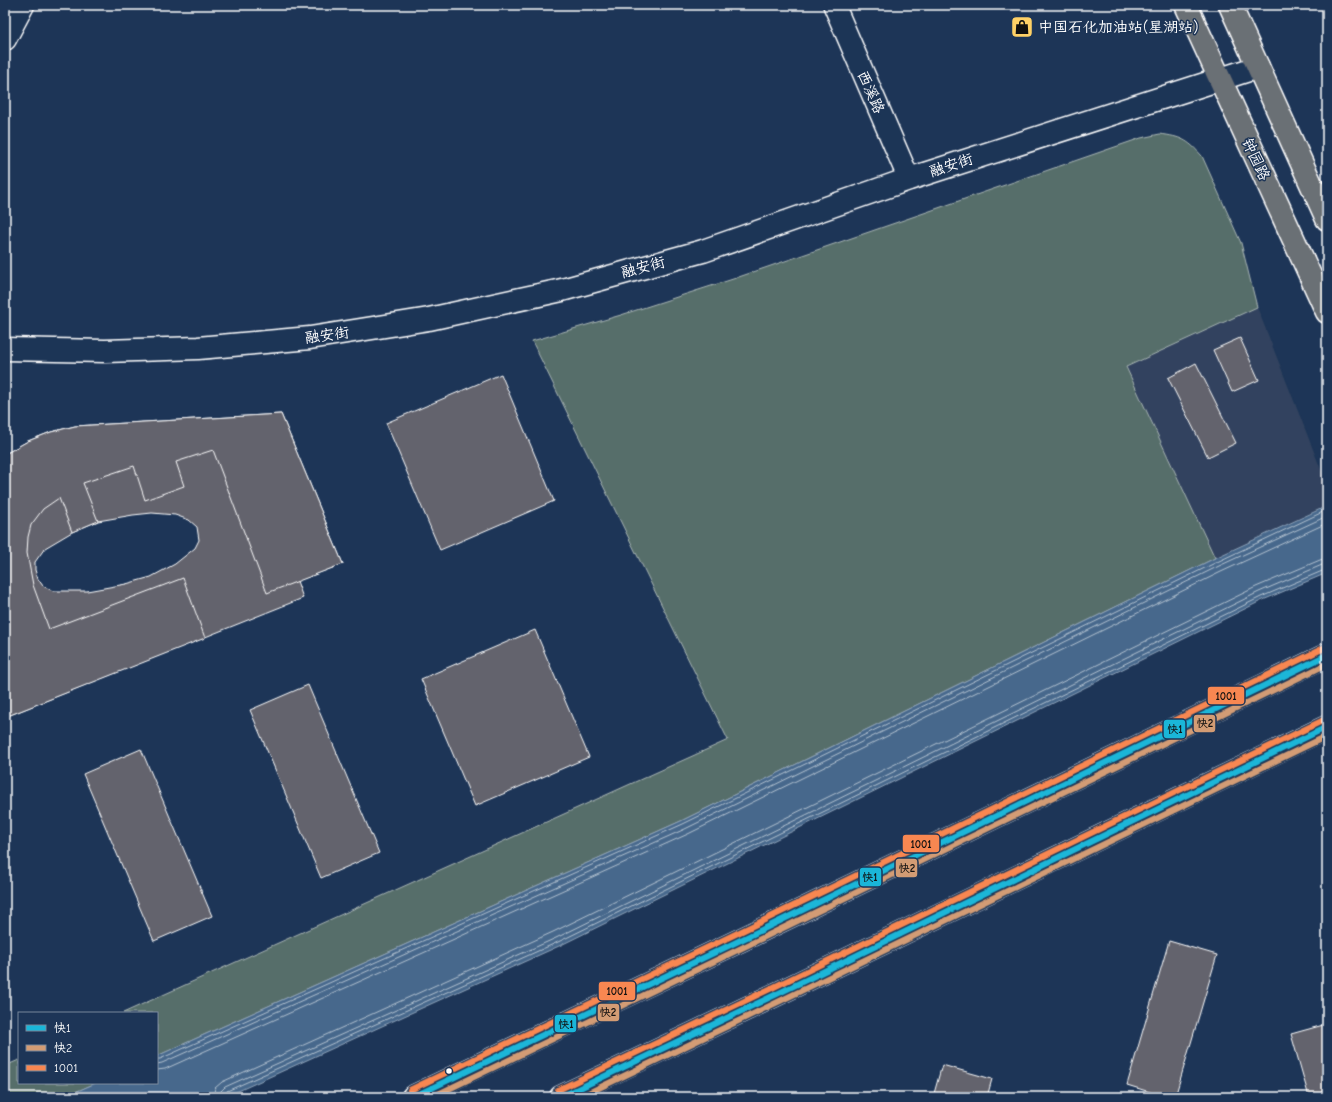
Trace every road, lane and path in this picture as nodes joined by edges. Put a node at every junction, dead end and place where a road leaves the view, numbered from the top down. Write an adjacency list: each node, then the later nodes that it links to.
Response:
1 (23, 5): 5 (street)
2 (834, 5): 8 (street, 西溪路)
3 (1186, 5): 7 (main road, 钟园路)
4 (1230, 5): 6 (main road)
5 (5, 40)
6 (1258, 67): 7 (street, 融安街); 9 (main road)
7 (1219, 80): 8 (street, 融安街); 10 (main road, 钟园路)
8 (909, 179): 11 (street, 融安街)
9 (1327, 218)
10 (1327, 312)
11 (5, 349)
12 (1327, 655): 14 (main road)
13 (1327, 727): 15 (main road)
14 (413, 1097)
15 (560, 1097)

